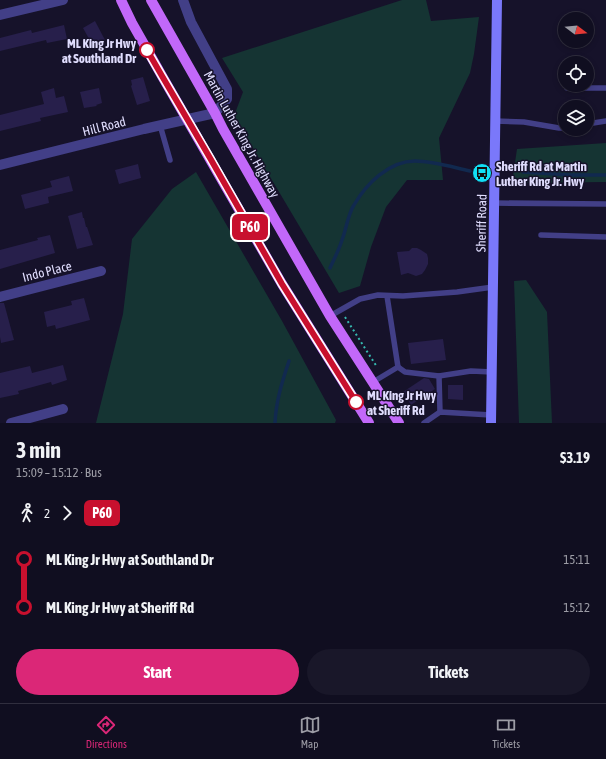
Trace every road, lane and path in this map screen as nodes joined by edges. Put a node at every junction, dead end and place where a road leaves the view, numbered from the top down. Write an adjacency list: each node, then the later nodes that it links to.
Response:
1 (62, 0): 6 (street)
2 (121, 0): 10 (main road)
3 (151, 0): 9 (main road, Martin Luther King Jr. Highway)
4 (182, 0): 9 (street)
5 (497, 0): 11 (main road, Sheriff Road)
6 (0, 15)
7 (594, 88): 8 (lane)
8 (606, 88)
9 (215, 113): 10 (street, Hill Road); 26 (main road, Martin Luther King Jr. Highway)
10 (187, 120): 14 (street, Hill Road); 35 (main road)
11 (495, 121): 15 (lane); 18 (main road, Sheriff Road)
12 (606, 121): 13 (lane)
13 (594, 123)
14 (160, 126): 16 (lane); 17 (street, Hill Road)
15 (558, 128)
16 (170, 160)
17 (0, 165)
18 (494, 203): 19 (lane); 23 (main road, Sheriff Road)
19 (606, 204)
20 (541, 235): 21 (lane)
21 (606, 237)
22 (101, 271): 25 (street, Indo Place)
23 (493, 287): 24 (lane); 28 (main road, Sheriff Road)
24 (387, 296): 26 (lane); 27 (lane)
25 (0, 297)
26 (330, 316): 30 (main road, Martin Luther King Jr. Highway)
27 (398, 367): 29 (lane); 30 (lane)
28 (492, 372): 29 (lane); 33 (main road, Sheriff Road)
29 (439, 376): 32 (lane)
30 (372, 382): 36 (main road, Martin Luther King Jr. Highway)
31 (63, 410): 34 (street)
32 (440, 412): 33 (lane); 37 (lane)
33 (491, 419)
34 (11, 423)
35 (369, 423)
36 (399, 423)
37 (424, 423)

